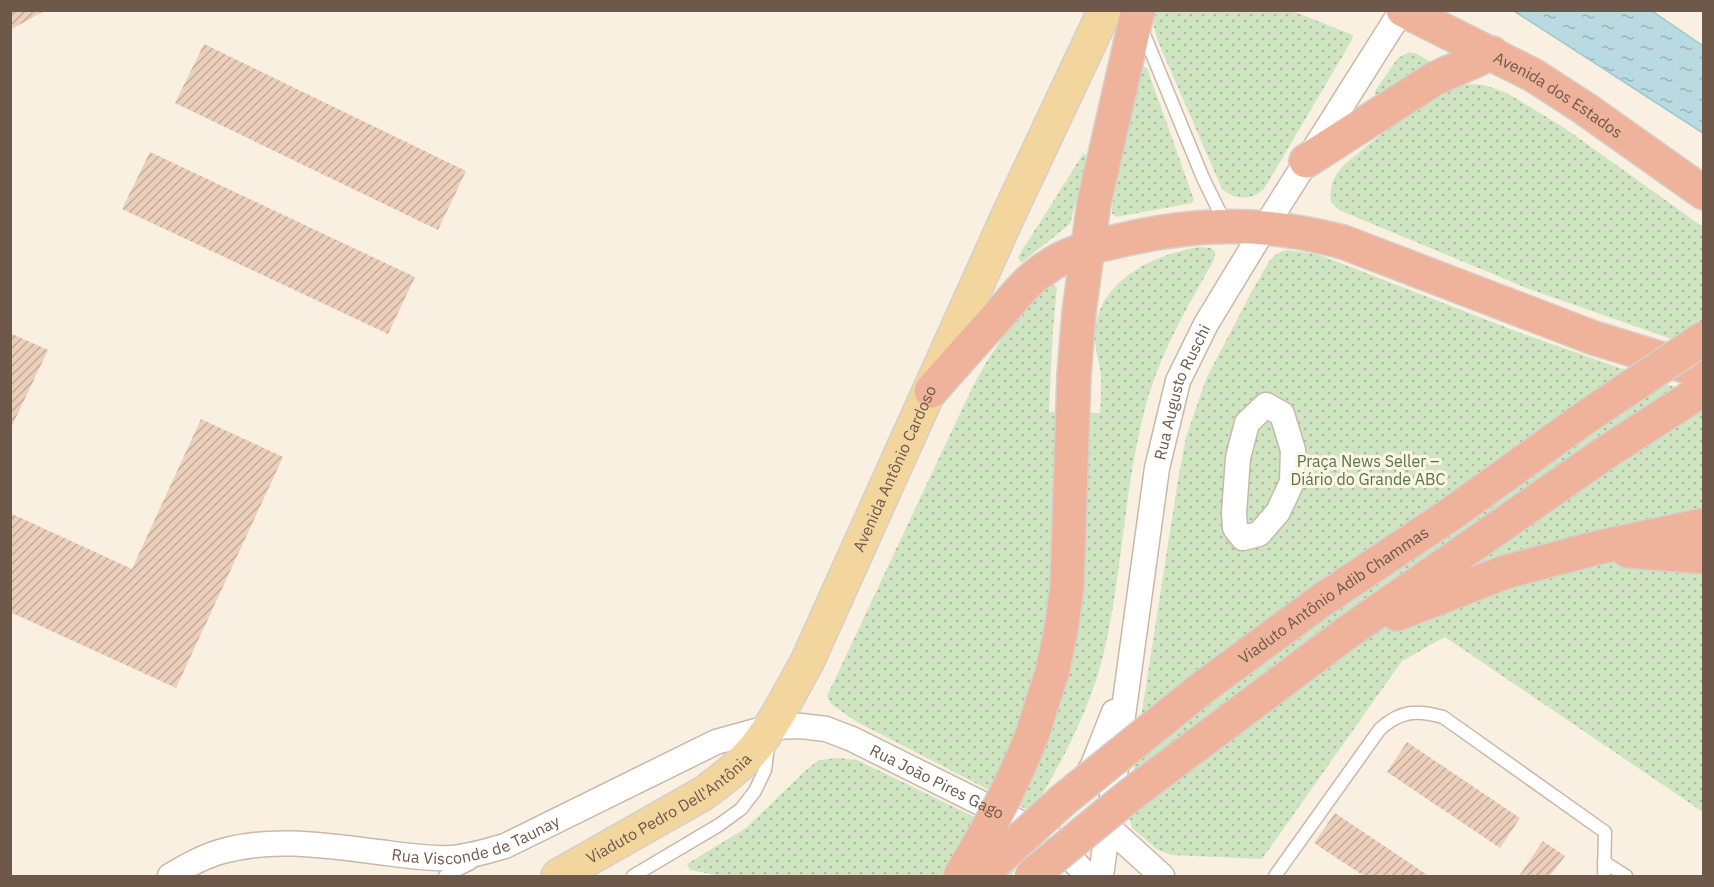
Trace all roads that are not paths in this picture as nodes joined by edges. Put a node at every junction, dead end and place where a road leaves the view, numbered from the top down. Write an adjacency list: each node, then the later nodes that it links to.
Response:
1 (1105, 10): 13 (main road, Avenida Antônio Cardoso)
2 (1402, 10): 4 (highway, Avenida dos Estados); 5 (street, Rua Augusto Ruschi)
3 (1138, 12): 7 (lane); 9 (highway)
4 (1491, 53): 5 (highway); 6 (highway, Avenida dos Estados)
5 (1306, 161): 8 (street, Rua Augusto Ruschi)
6 (1704, 193)
7 (1226, 225): 8 (highway); 9 (highway)
8 (1265, 227): 11 (highway); 19 (street, Rua Augusto Ruschi)
9 (1088, 248): 13 (highway); 29 (highway, bridge)
10 (1704, 338): 30 (highway, Viaduto Antônio Adib Chammas, bridge)
11 (1704, 372)
12 (1704, 389): 18 (highway)
13 (931, 391): 20 (main road, Avenida Antônio Cardoso)
14 (1704, 525): 16 (highway)
15 (1243, 538): 15 (street)
16 (1596, 548): 17 (highway); 18 (highway)
17 (1704, 557)
18 (1345, 634): 31 (highway, bridge)
19 (1129, 669): 21 (street, Rua Augusto Ruschi); 22 (street)
20 (770, 727): 22 (street, Rua João Pires Gago); 23 (street, Rua Visconde de Taunay); 27 (main road, Viaduto Pedro Dell'Antônia); 28 (lane, Avenida Antônio Cardoso)
21 (1108, 827): 33 (street, Rua Augusto Ruschi); 34 (street)
22 (1051, 838): 31 (lane); 32 (street, Rua João Pires Gago)
23 (505, 846): 25 (street, Rua Visconde de Taunay); 26 (lane)
24 (1605, 862): 35 (lane); 36 (lane); 37 (lane)
25 (170, 876)
26 (445, 876)
27 (558, 876)
28 (633, 876)
29 (960, 876)
30 (980, 876)
31 (1032, 876)
32 (1088, 876)
33 (1101, 876)
34 (1162, 876)
35 (1275, 876)
36 (1604, 876)
37 (1626, 876)

